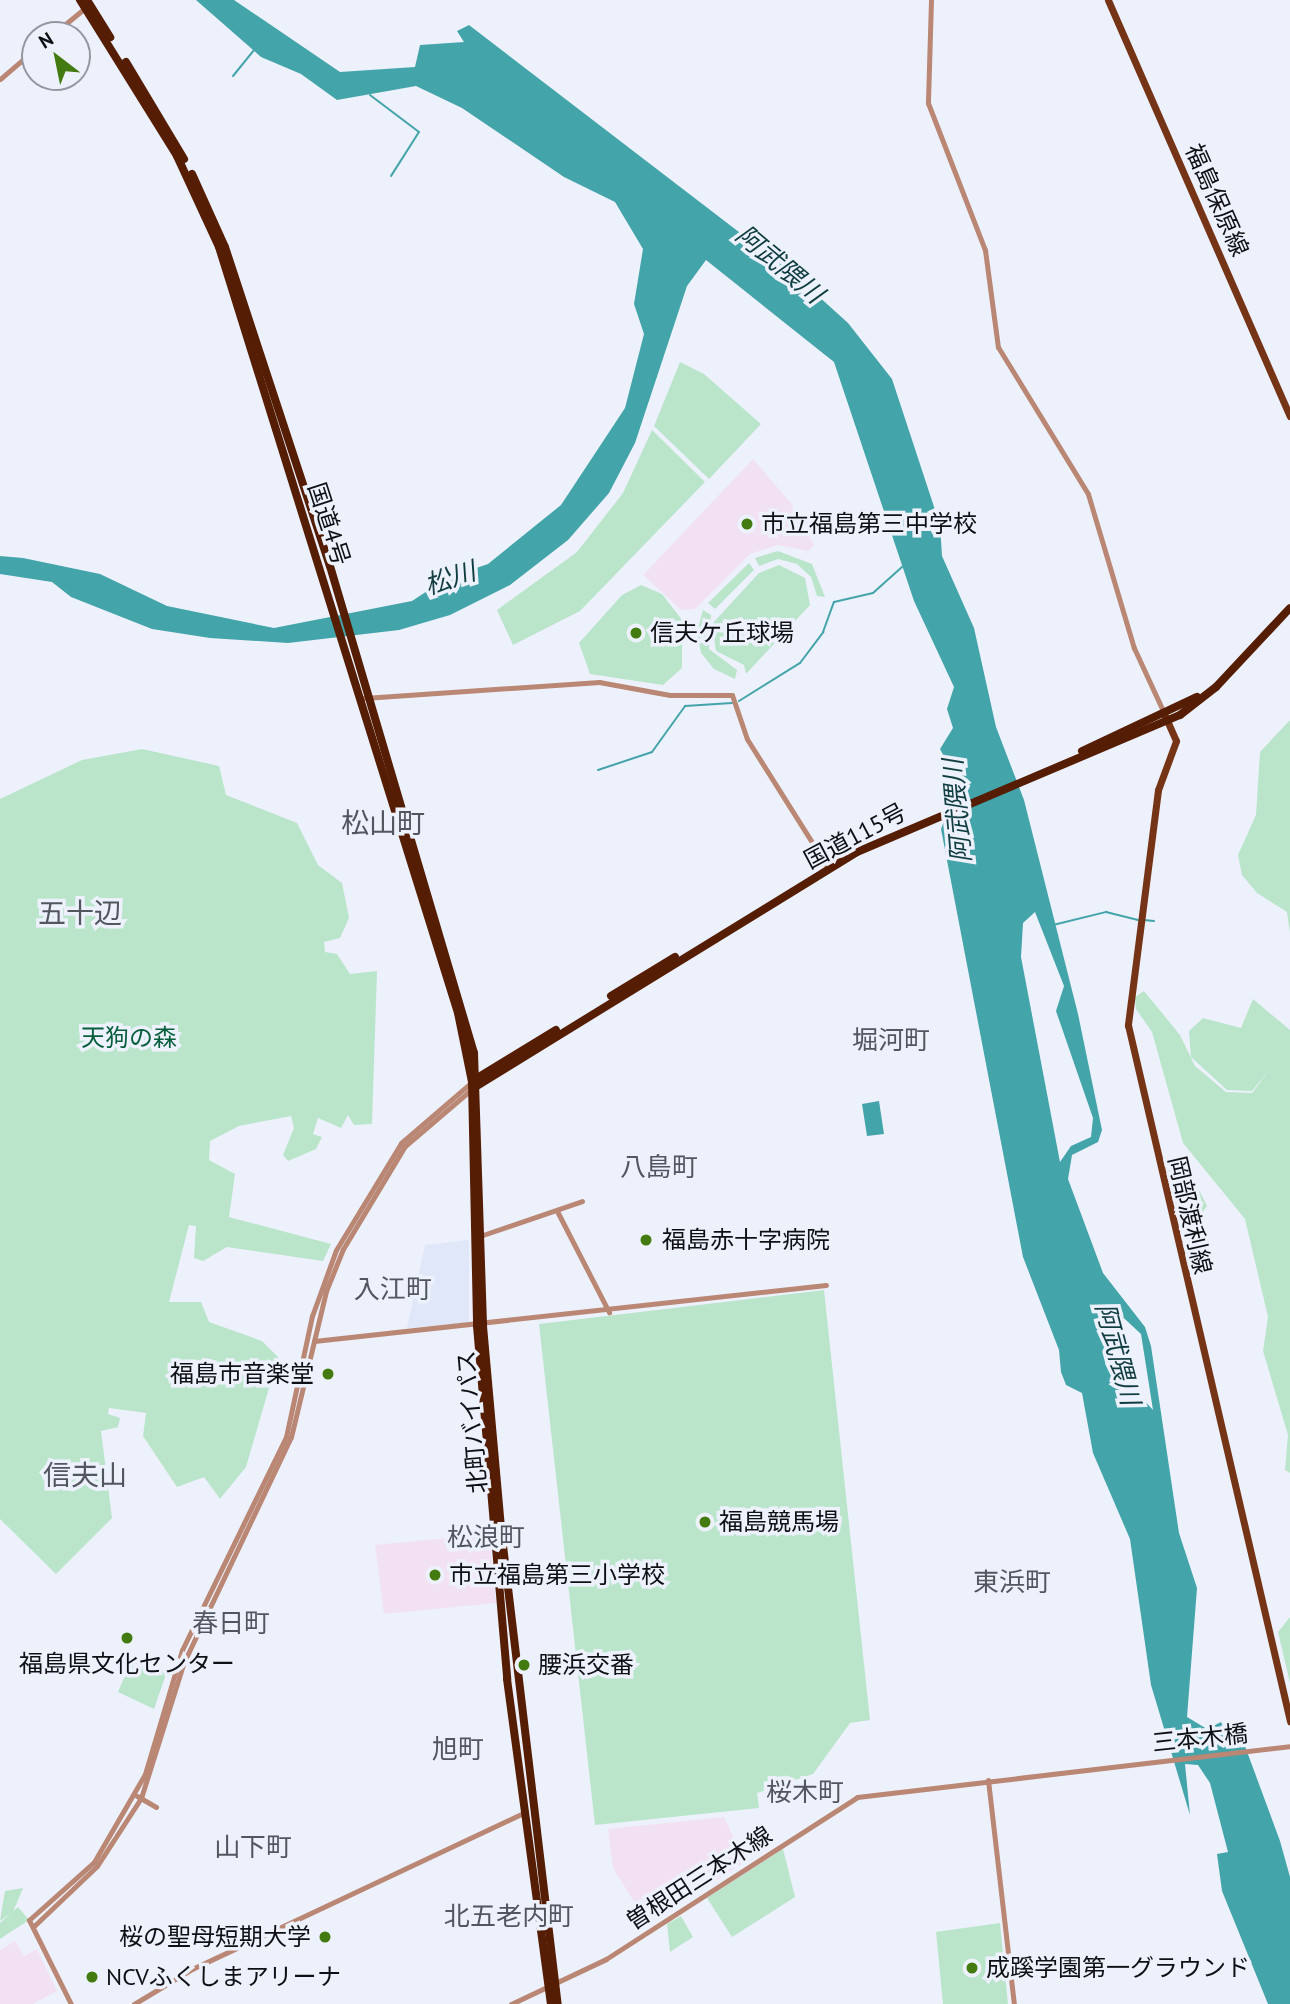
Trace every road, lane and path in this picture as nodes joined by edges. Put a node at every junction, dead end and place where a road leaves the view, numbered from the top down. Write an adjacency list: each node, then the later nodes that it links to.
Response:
1 (80, 0): 4 (highway, 国道4号)
2 (931, 0): 12 (street)
3 (1108, 0): 8 (main road, 福島保原線)
4 (87, 4): 5 (street); 11 (highway, 国道4号)
5 (68, 21)
6 (21, 61): 7 (street)
7 (0, 79)
8 (1290, 416)
9 (1290, 601): 12 (highway, 国道115号)
10 (1290, 608): 12 (highway, 国道115号)
11 (367, 697): 13 (street); 14 (highway, 国道4号)
12 (1167, 718): 13 (highway, 国道115号); 23 (main road, 岡部渡利線)
13 (827, 867): 14 (highway, 国道115号)
14 (475, 1083): 17 (highway, 北町バイパス); 21 (street); 22 (street)
15 (582, 1201): 16 (street)
16 (557, 1211): 17 (street); 19 (street)
17 (478, 1237): 20 (highway, 北町バイパス)
18 (826, 1285): 19 (street)
19 (609, 1312): 20 (street)
20 (480, 1326): 21 (street); 29 (highway, 北町バイパス); 30 (highway, 北町バイパス)
21 (314, 1340): 22 (street); 27 (street)
22 (307, 1341): 27 (street)
23 (1290, 1721)
24 (1290, 1746): 25 (street, 三本木橋)
25 (1114, 1765): 26 (street, 曽根田三本木線)
26 (988, 1780): 30 (street, 曽根田三本木線); 36 (street)
27 (138, 1796): 28 (street); 31 (street)
28 (156, 1807)
29 (525, 1812): 30 (highway, 北町バイパス); 32 (street)
30 (552, 1984): 33 (street, 曽根田三本木線); 34 (highway, 北町バイパス); 35 (highway, 北町バイパス)
31 (71, 2004)
32 (134, 2004)
33 (511, 2004)
34 (551, 2004)
35 (558, 2004)
36 (1014, 2004)

